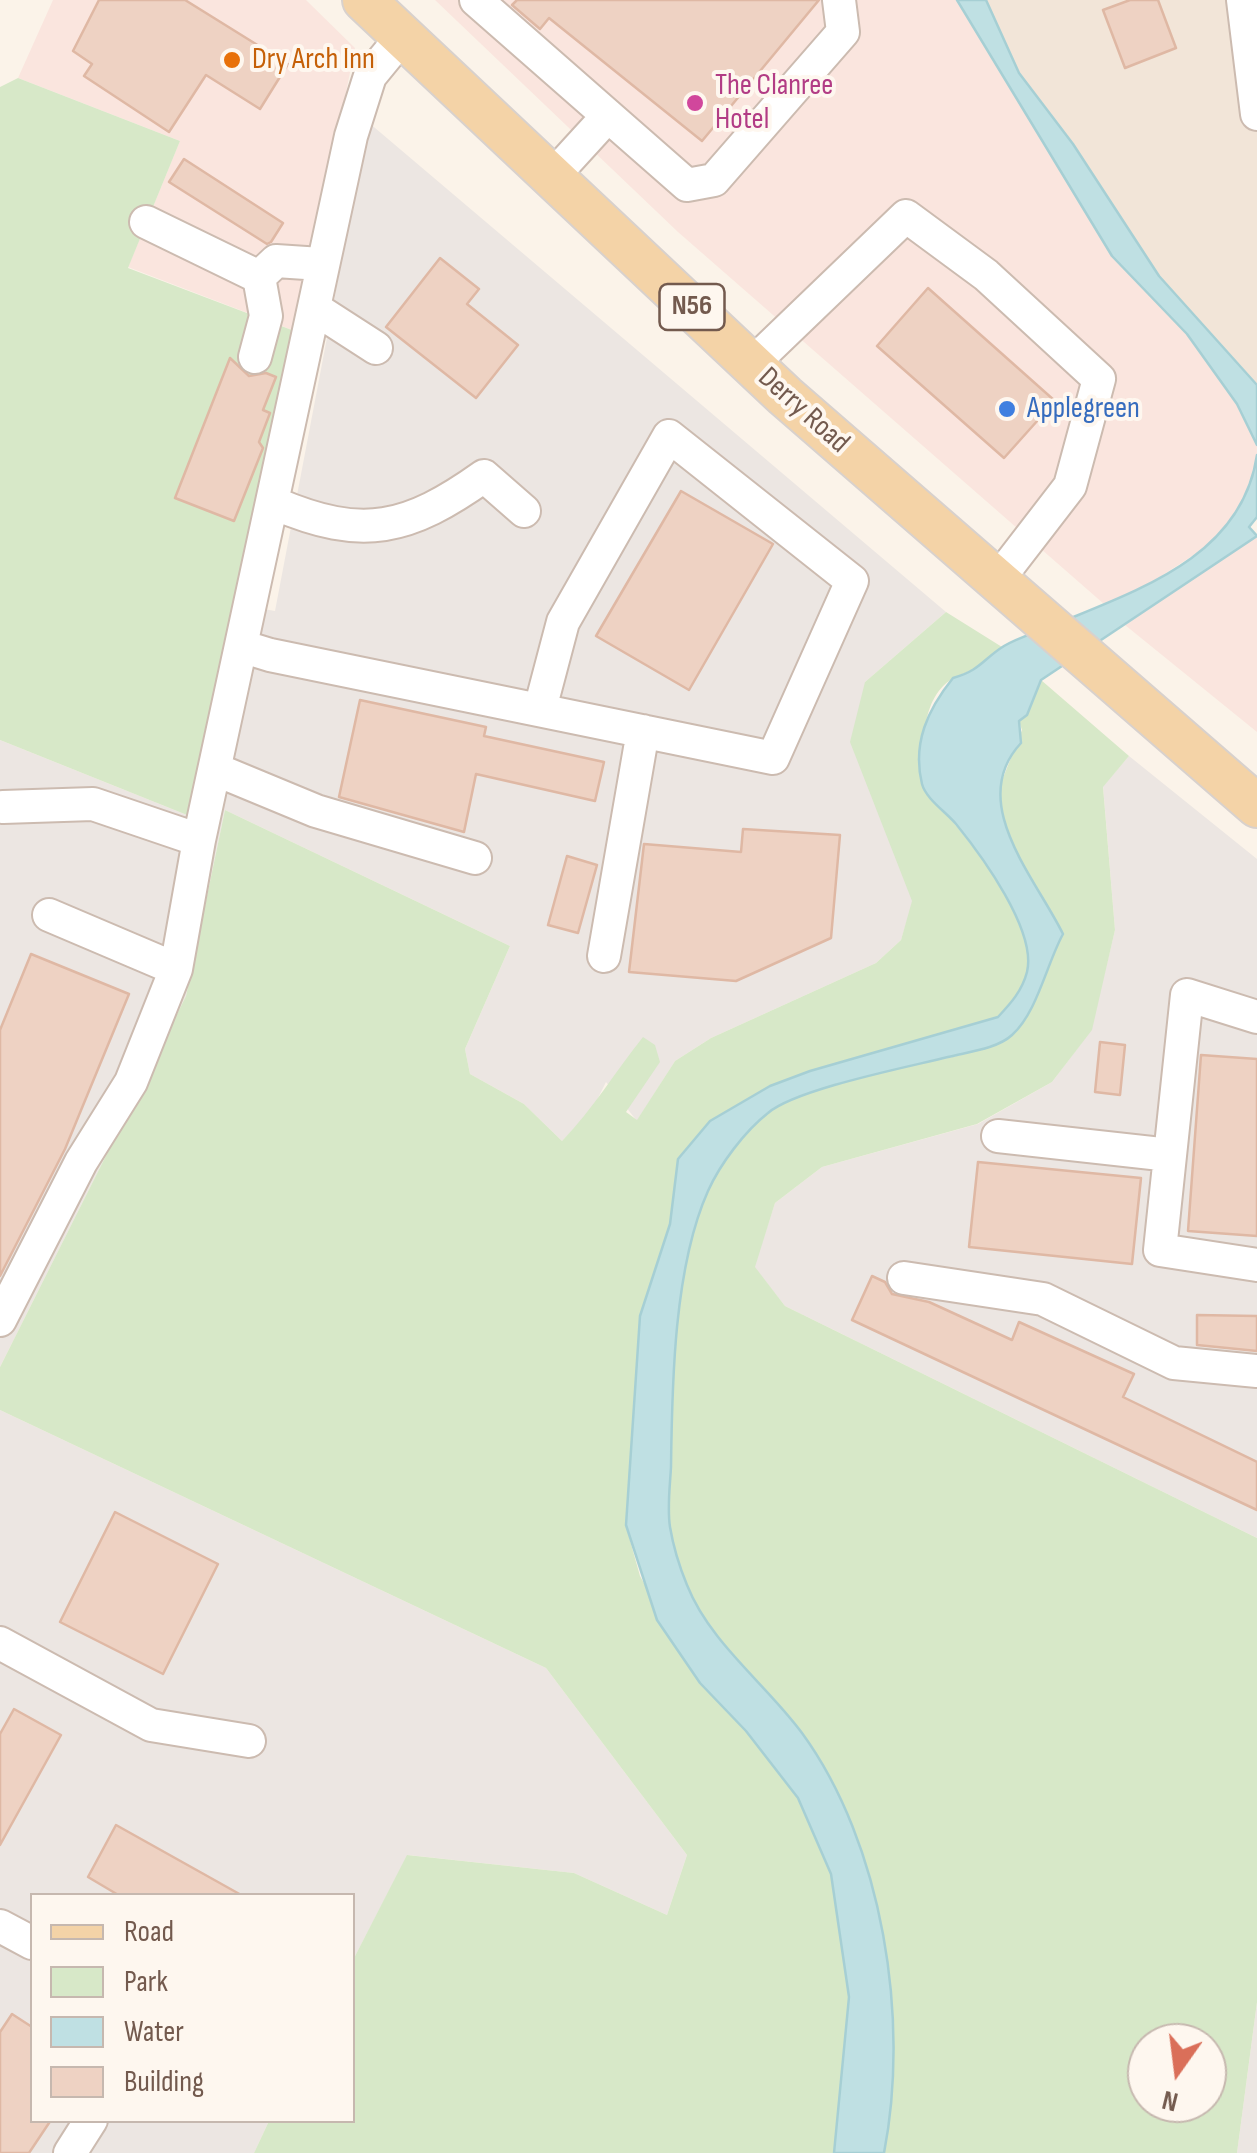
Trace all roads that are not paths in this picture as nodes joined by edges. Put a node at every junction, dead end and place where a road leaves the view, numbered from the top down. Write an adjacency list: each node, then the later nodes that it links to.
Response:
1 (364, 0): 5 (main road, Derry Road / N56)
2 (476, 0): 7 (street)
3 (839, 0): 7 (street)
4 (1243, 0): 6 (street)
5 (402, 37): 8 (main road, Derry Road / N56); 10 (street)
6 (1257, 114)
7 (606, 118): 8 (street)
8 (553, 176): 15 (main road, Derry Road / N56)
9 (146, 222): 11 (street)
10 (321, 264): 11 (street); 12 (street)
11 (259, 277): 14 (street)
12 (314, 308): 13 (street); 16 (street)
13 (376, 348)
14 (254, 357)
15 (752, 364): 18 (main road, Derry Road / N56); 18 (street)
16 (276, 504): 17 (street); 19 (street)
17 (524, 511)
18 (1011, 595): 23 (main road, Derry Road / N56)
19 (244, 647): 20 (street); 22 (street)
20 (540, 710): 21 (street); 21 (street)
21 (643, 731): 28 (street)
22 (216, 770): 25 (street); 26 (street)
23 (1257, 806)
24 (3, 807): 25 (street)
25 (200, 840): 29 (street)
26 (476, 858)
27 (48, 915): 29 (street)
28 (604, 956)
29 (176, 969): 35 (street)
30 (1257, 1017): 32 (street)
31 (998, 1136): 32 (street)
32 (1170, 1155): 33 (street)
33 (1257, 1265)
34 (904, 1278): 36 (street)
35 (0, 1320)
36 (1257, 1371)
37 (0, 1643): 38 (street)
38 (250, 1741)
39 (0, 1926): 40 (street)
40 (30, 1942)
41 (89, 2123): 42 (street)
42 (70, 2153)

